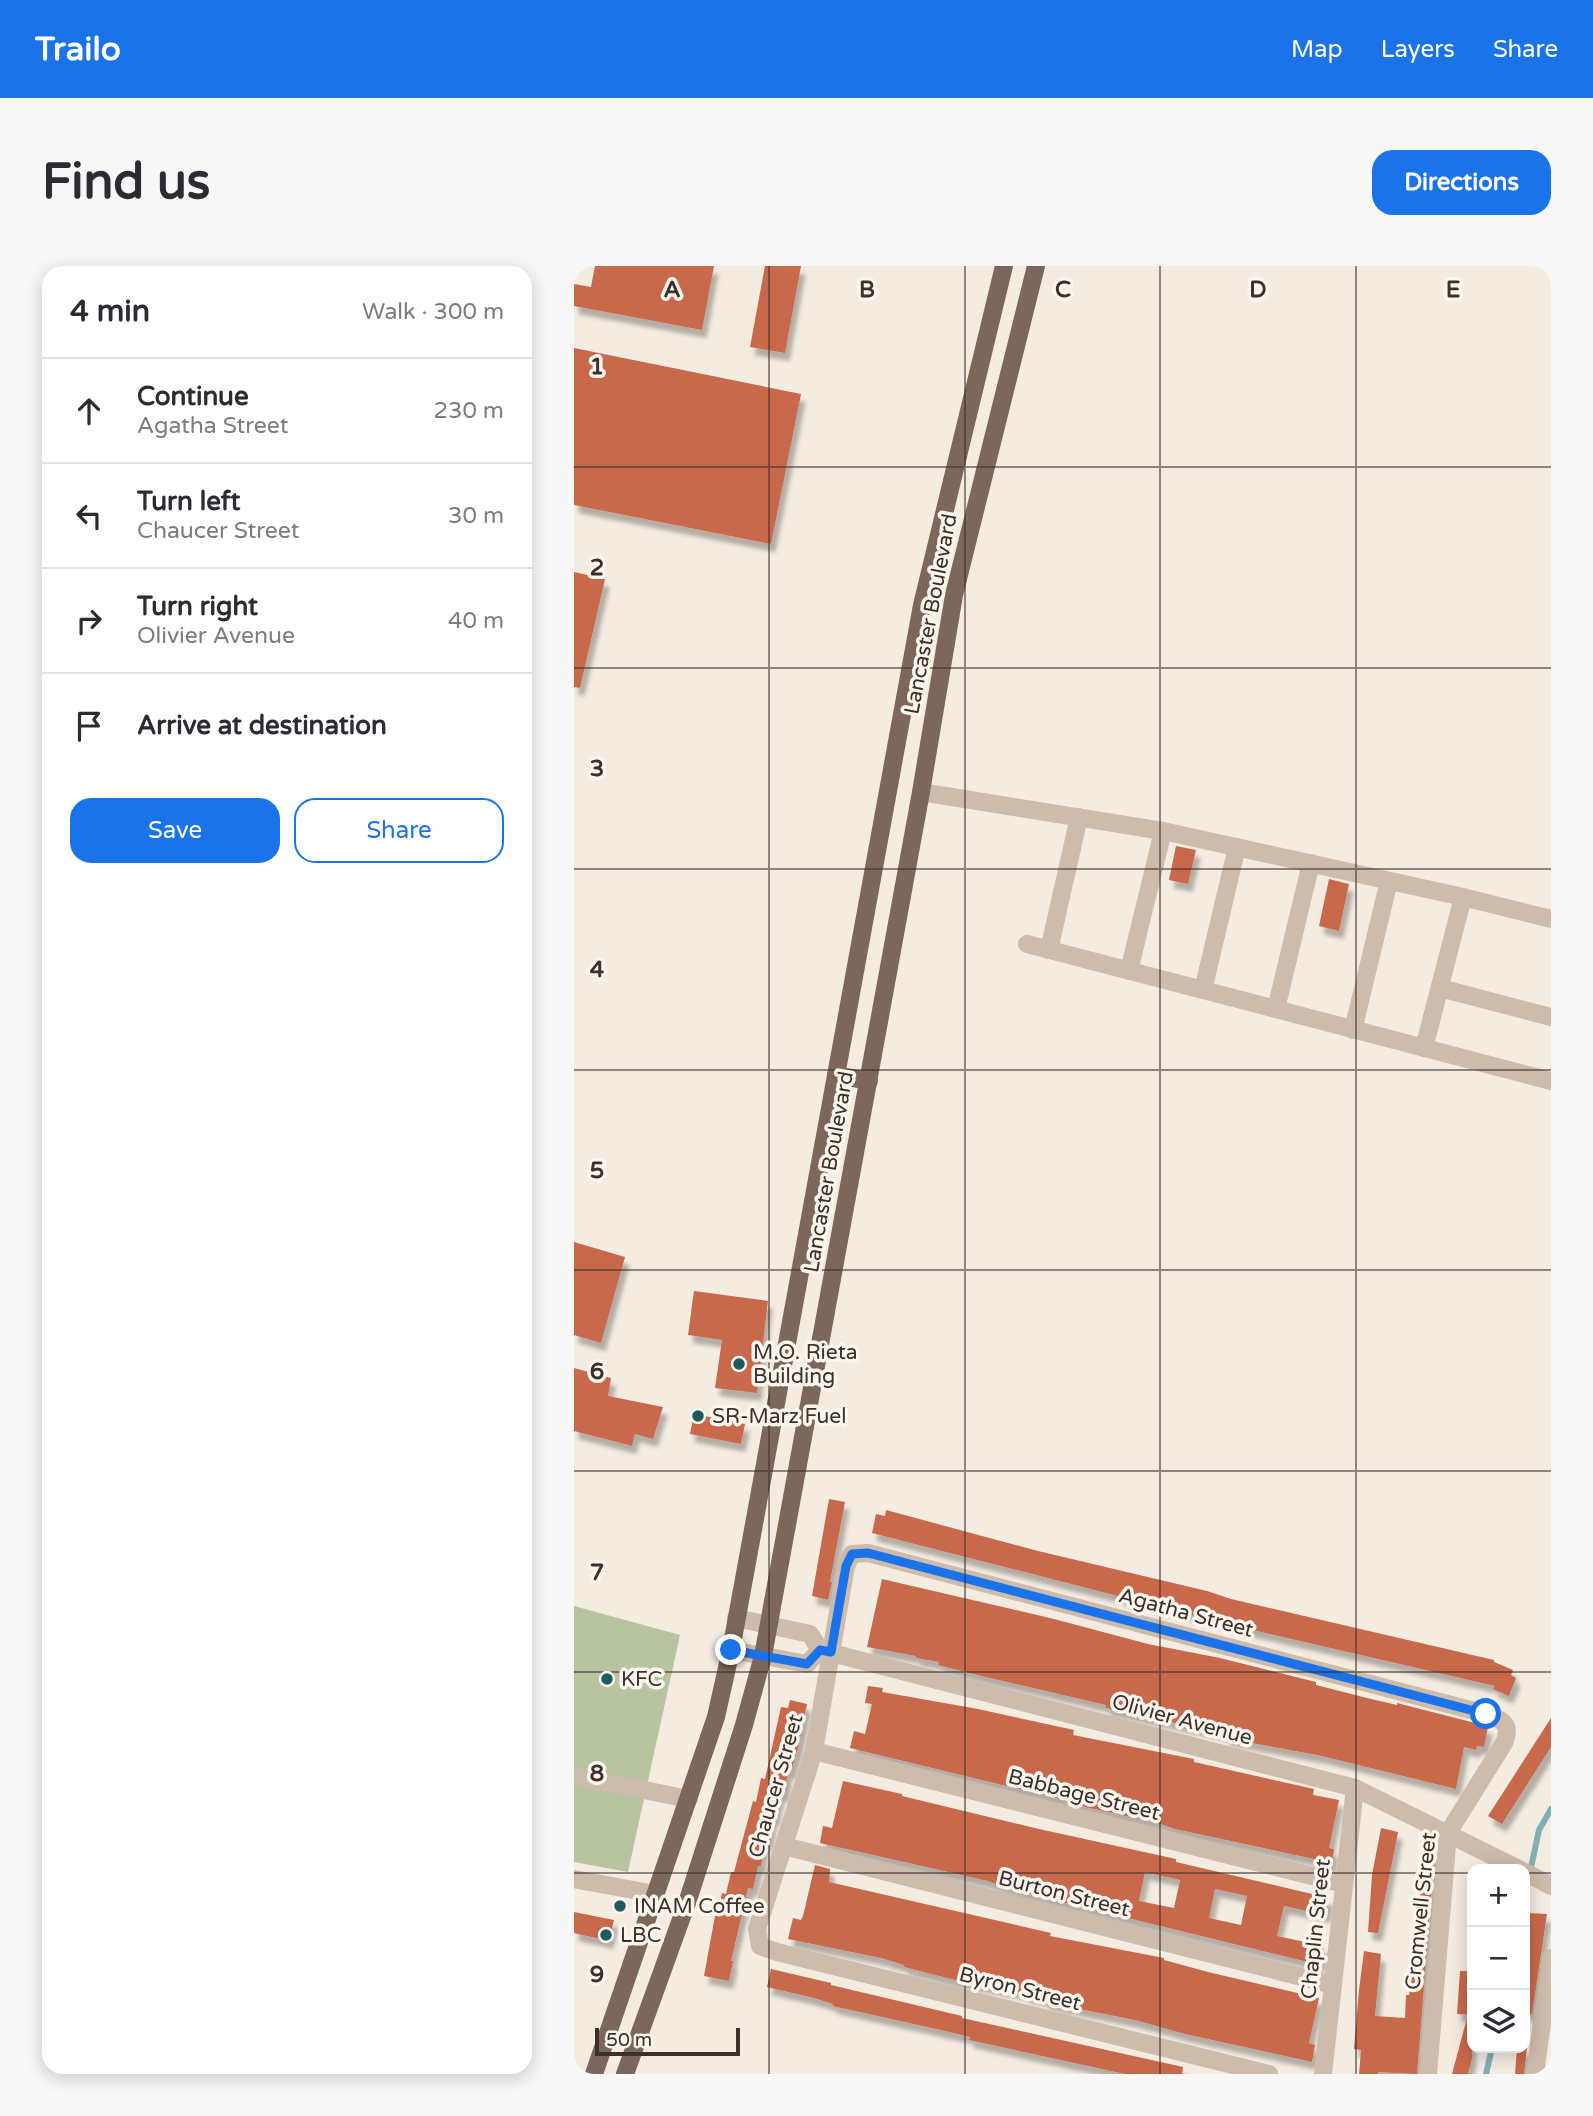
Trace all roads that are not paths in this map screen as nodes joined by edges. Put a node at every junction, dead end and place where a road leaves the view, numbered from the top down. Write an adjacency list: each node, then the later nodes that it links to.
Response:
1 (1004, 266): 20 (main road, Lancaster Boulevard)
2 (1036, 266): 3 (main road, Lancaster Boulevard)
3 (921, 792): 4 (street); 21 (main road, Lancaster Boulevard)
4 (1079, 817): 5 (street); 12 (street)
5 (1163, 831): 6 (street); 13 (street)
6 (1237, 847): 7 (street); 15 (street)
7 (1311, 863): 8 (street); 16 (street)
8 (1389, 881): 9 (street); 18 (street)
9 (1463, 897): 10 (street); 14 (street)
10 (1551, 919)
11 (1027, 944): 12 (street)
12 (1049, 950): 13 (street)
13 (1129, 971): 15 (street)
14 (1440, 988): 17 (street); 19 (street)
15 (1203, 990): 16 (street)
16 (1276, 1010): 18 (street)
17 (1551, 1017)
18 (1353, 1030): 19 (street)
19 (1424, 1048): 22 (street)
20 (836, 1075): 21 (main road); 24 (main road, Lancaster Boulevard)
21 (869, 1081): 25 (main road, Lancaster Boulevard)
22 (1551, 1081)
23 (852, 1554): 27 (street, Chaucer Street); 29 (street, Agatha Street)
24 (736, 1618): 25 (street, Olivier Avenue); 26 (main road, Lancaster Boulevard)
25 (769, 1625): 27 (street, Olivier Avenue); 28 (main road, Lancaster Boulevard)
26 (731, 1650): 28 (street); 33 (main road, Lancaster Boulevard)
27 (825, 1651): 28 (street); 30 (street, Chaucer Street); 32 (street, Olivier Avenue)
28 (763, 1656): 46 (main road, Lancaster Boulevard)
29 (1506, 1725): 34 (street, Cromwell Street)
30 (814, 1751): 35 (street, Chaucer Street); 39 (street, Babbage Street)
31 (574, 1776): 33 (street)
32 (1354, 1788): 34 (street, Olivier Avenue); 39 (street, Chaplin Street)
33 (689, 1799): 41 (main road, Lancaster Boulevard)
34 (1448, 1833): 36 (street, Olivier Avenue); 49 (street, Cromwell Street)
35 (784, 1846): 42 (street, Chaucer Street); 44 (street, Burton Street)
36 (1509, 1864)
37 (1530, 1875): 40 (street)
38 (574, 1879): 41 (street)
39 (1344, 1884): 44 (street, Chaplin Street)
40 (1547, 1884)
41 (655, 1894): 45 (main road, Lancaster Boulevard)
42 (760, 1946): 47 (street, Byron Street)
43 (1551, 1958): 50 (street)
44 (1333, 1985): 48 (street, Chaplin Street)
45 (594, 2074)
46 (625, 2074)
47 (1269, 2074)
48 (1323, 2074)
49 (1428, 2074)
50 (1535, 2074)

